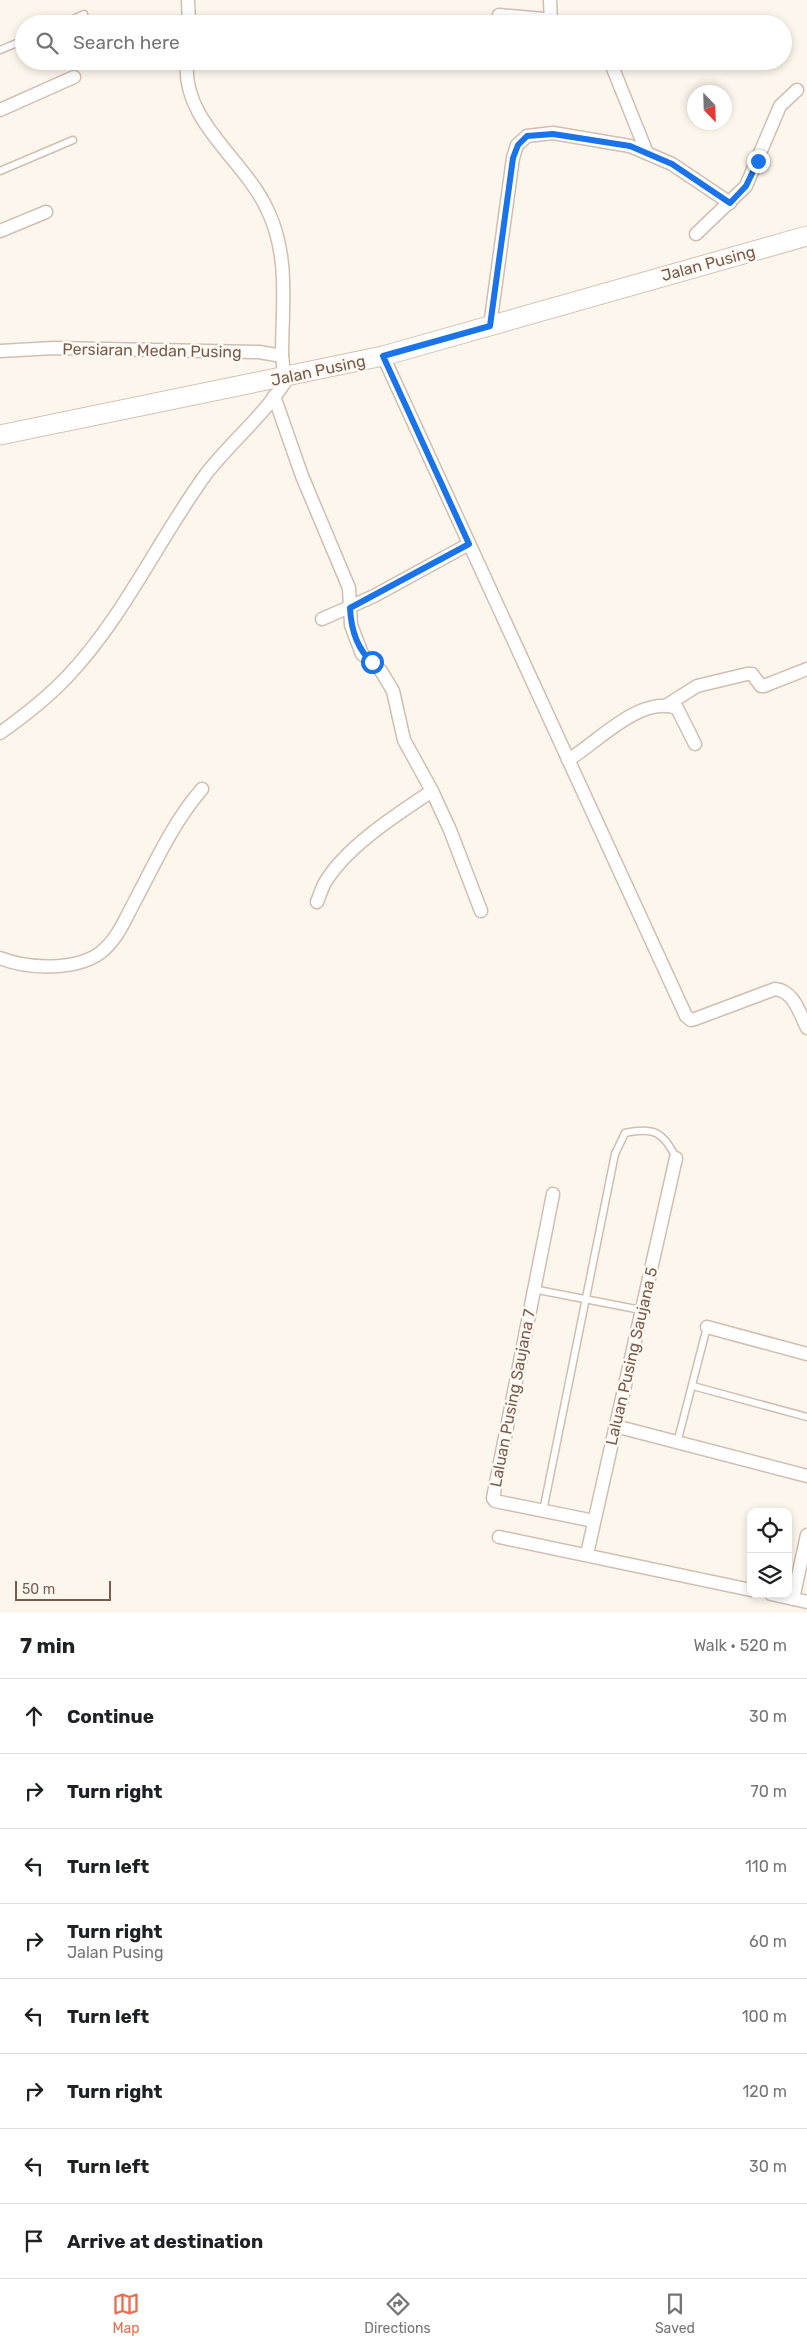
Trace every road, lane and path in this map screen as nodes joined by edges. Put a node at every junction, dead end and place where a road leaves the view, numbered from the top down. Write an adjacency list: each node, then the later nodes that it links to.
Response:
1 (188, 0): 3 (street)
2 (550, 0): 4 (street)
3 (189, 15)
4 (552, 15)
5 (15, 44): 6 (lane)
6 (0, 50)
7 (188, 70): 22 (street)
8 (614, 70): 13 (street)
9 (74, 77): 11 (street)
10 (797, 90): 15 (street)
11 (0, 110)
12 (73, 140): 14 (lane)
13 (647, 153): 15 (street); 20 (street)
14 (0, 172)
15 (730, 203): 18 (street)
16 (46, 212): 17 (street)
17 (0, 231)
18 (696, 234)
19 (807, 236): 20 (main road, Jalan Pusing)
20 (490, 326): 23 (main road, Jalan Pusing)
21 (0, 351): 22 (street, Persiaran Medan Pusing)
22 (282, 356): 24 (street)
23 (383, 356): 24 (main road, Jalan Pusing); 29 (street)
24 (286, 378): 25 (street); 26 (main road, Jalan Pusing)
25 (274, 396): 30 (street); 34 (street)
26 (55, 423): 27 (main road, Jalan Pusing); 28 (main road, Jalan Pusing)
27 (0, 426)
28 (0, 435)
29 (469, 544): 30 (street); 36 (street)
30 (350, 608): 31 (street); 38 (street)
31 (322, 618)
32 (807, 669): 33 (street)
33 (667, 705): 35 (street); 36 (street)
34 (0, 733)
35 (695, 744)
36 (568, 760): 42 (street)
37 (202, 789): 41 (street)
38 (432, 791): 39 (street); 40 (street)
39 (317, 902)
40 (481, 912)
41 (0, 958)
42 (807, 1028)
43 (676, 1158): 46 (lane); 47 (street, Laluan Pusing Saujana 5)
44 (553, 1194): 45 (street, Laluan Pusing Saujana 7)
45 (533, 1289): 46 (lane); 55 (street, Laluan Pusing Saujana 7)
46 (585, 1301): 47 (lane); 55 (lane)
47 (641, 1310): 52 (street, Laluan Pusing Saujana 5)
48 (707, 1327): 49 (street); 50 (lane)
49 (807, 1354)
50 (693, 1386): 51 (lane); 53 (lane)
51 (807, 1417)
52 (615, 1426): 53 (street); 56 (street, Laluan Pusing Saujana 5)
53 (677, 1442): 54 (street)
54 (807, 1476)
55 (543, 1511): 56 (street, Laluan Pusing Saujana 7)
56 (594, 1521): 59 (street, Laluan Pusing Saujana 5)
57 (807, 1535): 60 (street)
58 (499, 1537): 59 (street)
59 (587, 1554): 61 (street)
60 (802, 1577): 63 (street)
61 (747, 1589)
62 (789, 1598): 63 (street)
63 (793, 1599): 64 (street)
64 (807, 1602)

